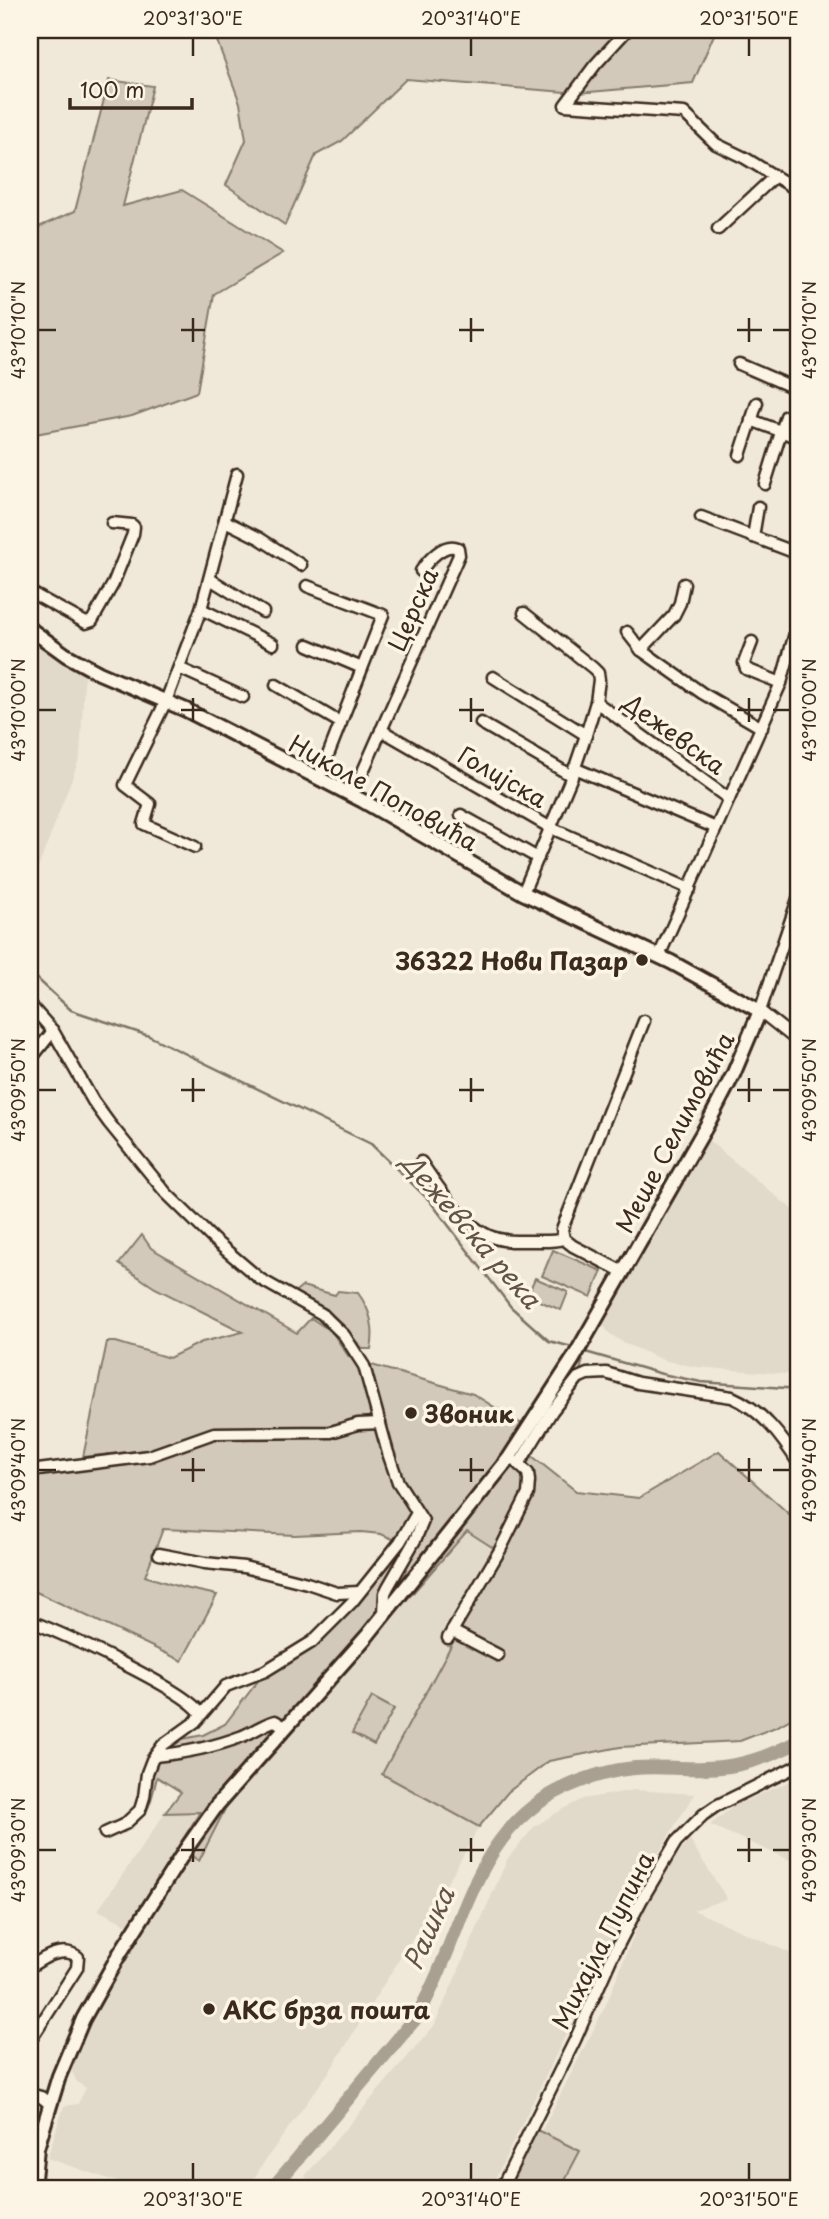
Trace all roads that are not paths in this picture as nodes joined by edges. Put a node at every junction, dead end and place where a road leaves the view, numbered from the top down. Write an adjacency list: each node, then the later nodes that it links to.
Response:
1 (627, 30): 2 (street)
2 (774, 177): 3 (street); 4 (street)
3 (799, 191)
4 (718, 229)
5 (739, 364): 6 (street)
6 (799, 390)
7 (757, 403): 9 (street)
8 (786, 416): 10 (street)
9 (751, 420): 10 (street); 12 (street)
10 (781, 431): 11 (street); 14 (street)
11 (799, 438)
12 (740, 455)
13 (237, 474): 17 (street)
14 (765, 484)
15 (758, 507): 19 (street)
16 (701, 517): 19 (street)
17 (225, 521): 21 (street); 23 (street)
18 (112, 523): 26 (street)
19 (753, 537): 20 (street)
20 (799, 554)
21 (301, 565)
22 (421, 571): 48 (street, Церска)
23 (210, 579): 27 (street); 28 (street)
24 (684, 584): 36 (street)
25 (307, 586): 38 (street)
26 (30, 592)
27 (201, 609): 34 (street); 37 (street)
28 (263, 612)
29 (524, 613): 44 (street, Голијска)
30 (799, 619): 40 (street, Дежевска)
31 (30, 629): 43 (main road, Николе Поповића)
32 (627, 632): 36 (street, Дежевска)
33 (752, 642): 40 (street)
34 (273, 644)
35 (308, 645): 38 (street)
36 (641, 650): 47 (street, Дежевска)
37 (179, 668): 42 (street); 43 (street)
38 (362, 668): 45 (street)
39 (493, 677): 49 (street)
40 (781, 683): 47 (street, Дежевска)
41 (276, 685): 45 (street)
42 (243, 697)
43 (166, 701): 51 (main road, Николе Поповића); 57 (street)
44 (596, 702): 49 (street, Голијска); 53 (street, Дежевска)
45 (341, 723): 51 (street)
46 (481, 723): 50 (street, Голијска)
47 (762, 728): 53 (street, Дежевска)
48 (381, 730): 52 (street, Церска); 55 (street, Голијска)
49 (586, 735): 50 (street, Голијска)
50 (573, 772): 55 (street, Голијска); 56 (street)
51 (319, 778): 52 (main road, Николе Поповића)
52 (352, 796): 60 (main road, Николе Поповића)
53 (729, 799): 56 (street, Дежевска)
54 (461, 815): 58 (street)
55 (551, 828): 58 (street, Голијска); 59 (street)
56 (716, 828): 59 (street, Дежевска)
57 (195, 847)
58 (538, 858): 60 (street, Голијска)
59 (690, 889): 62 (street, Дежевска)
60 (523, 893): 62 (main road, Николе Поповића)
61 (799, 896): 64 (street, Меше Селимовића)
62 (659, 957): 64 (main road, Николе Поповића)
63 (30, 1004): 66 (street)
64 (760, 1011): 67 (street, Меше Селимовића); 71 (main road, Меше Селимовића)
65 (644, 1021): 70 (street)
66 (53, 1031): 68 (street); 72 (street)
67 (799, 1042)
68 (30, 1060)
69 (421, 1161): 70 (street)
70 (564, 1239): 71 (street, Меше Селимовића)
71 (623, 1272): 73 (main road, Меше Селимовића)
72 (380, 1423): 75 (street); 76 (street)
73 (514, 1461): 74 (street); 79 (main road, Меше Селимовића); 81 (street)
74 (799, 1464)
75 (30, 1471)
76 (417, 1513): 78 (street); 79 (street)
77 (159, 1554): 78 (street)
78 (359, 1592): 82 (street)
79 (384, 1614): 83 (main road, Меше Селимовића)
80 (30, 1621): 82 (street)
81 (498, 1655)
82 (201, 1714): 84 (street)
83 (285, 1727): 84 (street); 90 (main road, Меше Селимовића)
84 (155, 1756): 86 (street)
85 (799, 1765): 92 (street, Михајла Пупина)
86 (105, 1833)
87 (30, 1967): 88 (street)
88 (30, 2041)
89 (30, 2094): 90 (street)
90 (50, 2104): 91 (main road, Меше Селимовића)
91 (33, 2189)
92 (501, 2189)

